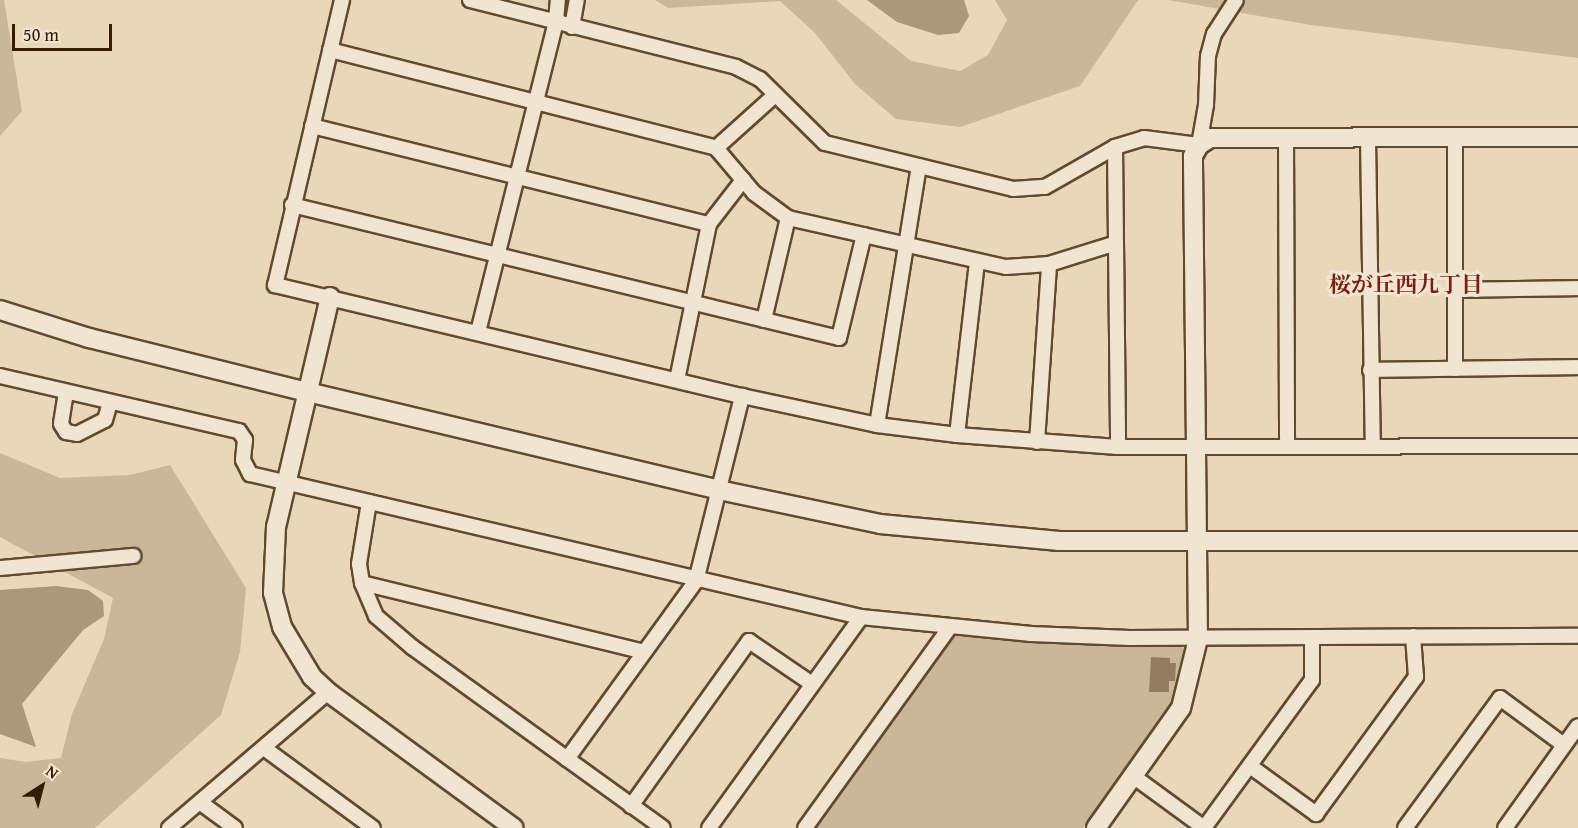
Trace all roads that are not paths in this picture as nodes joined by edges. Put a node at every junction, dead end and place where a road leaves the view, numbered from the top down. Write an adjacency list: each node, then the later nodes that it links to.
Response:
1 (342, 0): 8 (street)
2 (470, 0): 6 (street)
3 (558, 0): 6 (street)
4 (577, 0): 7 (street)
5 (1236, 0): 16 (street)
6 (556, 21): 7 (street); 10 (street)
7 (572, 27): 9 (street)
8 (330, 50): 10 (street); 11 (street)
9 (775, 95): 18 (street); 19 (street)
10 (536, 101): 18 (street); 20 (street)
11 (312, 126): 20 (street); 22 (street)
12 (1455, 137): 13 (street); 15 (street); 32 (street)
13 (1578, 137)
14 (1286, 139): 15 (street); 16 (street); 53 (street)
15 (1368, 139): 40 (street)
16 (1199, 145): 17 (street); 52 (street)
17 (1115, 147): 19 (street); 26 (street)
18 (716, 148): 21 (street)
19 (919, 166): 27 (street)
20 (517, 176): 24 (street); 28 (street)
21 (744, 180): 23 (street); 24 (street)
22 (292, 205): 28 (street); 33 (street)
23 (788, 218): 25 (street); 36 (street)
24 (709, 224): 34 (street)
25 (864, 235): 27 (street); 36 (street)
26 (1116, 243): 30 (street); 51 (street)
27 (907, 245): 29 (street); 47 (street)
28 (498, 253): 34 (street); 37 (street)
29 (977, 263): 30 (street); 48 (street)
30 (1049, 264): 49 (street)
31 (1578, 288): 32 (street)
32 (1456, 290): 39 (street)
33 (330, 297): 37 (street); 44 (street)
34 (693, 302): 36 (street); 42 (street)
35 (0, 310): 44 (street)
36 (764, 320)
37 (478, 332): 42 (street)
38 (1578, 367): 39 (street)
39 (1455, 369): 40 (street)
40 (1370, 370): 54 (street)
41 (0, 376): 43 (street)
42 (677, 380): 45 (street)
43 (66, 392): 46 (street); 46 (street)
44 (308, 392): 55 (street); 56 (street)
45 (742, 396): 47 (street); 56 (street)
46 (110, 402): 55 (street)
47 (877, 425): 48 (street)
48 (957, 435): 49 (street)
49 (1037, 442): 51 (street)
50 (1578, 446): 54 (street)
51 (1118, 447): 52 (street)
52 (1197, 447): 53 (street); 59 (street)
53 (1287, 447): 54 (street)
54 (1373, 447)
55 (287, 482): 57 (street); 72 (street)
56 (719, 490): 59 (street); 62 (street)
57 (369, 502): 62 (street); 63 (street)
58 (1578, 541): 59 (street)
59 (1197, 544): 69 (street)
60 (133, 556): 61 (street)
61 (0, 568)
62 (696, 581): 64 (street); 70 (street)
63 (362, 583): 70 (street); 76 (street)
64 (861, 617): 65 (street); 71 (street)
65 (949, 628): 69 (street); 87 (street)
66 (1413, 636): 67 (street); 68 (street); 77 (street)
67 (1578, 636)
68 (1312, 638): 69 (street); 77 (street)
69 (1198, 639): 78 (street)
70 (644, 652): 76 (street)
71 (812, 684): 80 (street); 86 (street)
72 (328, 692): 75 (street); 84 (street)
73 (1578, 726): 74 (street)
74 (1564, 745): 90 (street); 91 (street)
75 (264, 748): 79 (street); 83 (street)
76 (567, 759): 80 (street)
77 (1250, 766): 89 (street)
78 (1133, 776): 88 (street); 89 (street)
79 (201, 803): 81 (street); 82 (street)
80 (631, 806): 85 (street)
81 (169, 828)
82 (235, 828)
83 (373, 828)
84 (514, 828)
85 (663, 828)
86 (709, 828)
87 (805, 828)
88 (1096, 828)
89 (1204, 828)
90 (1405, 828)
91 (1505, 828)

